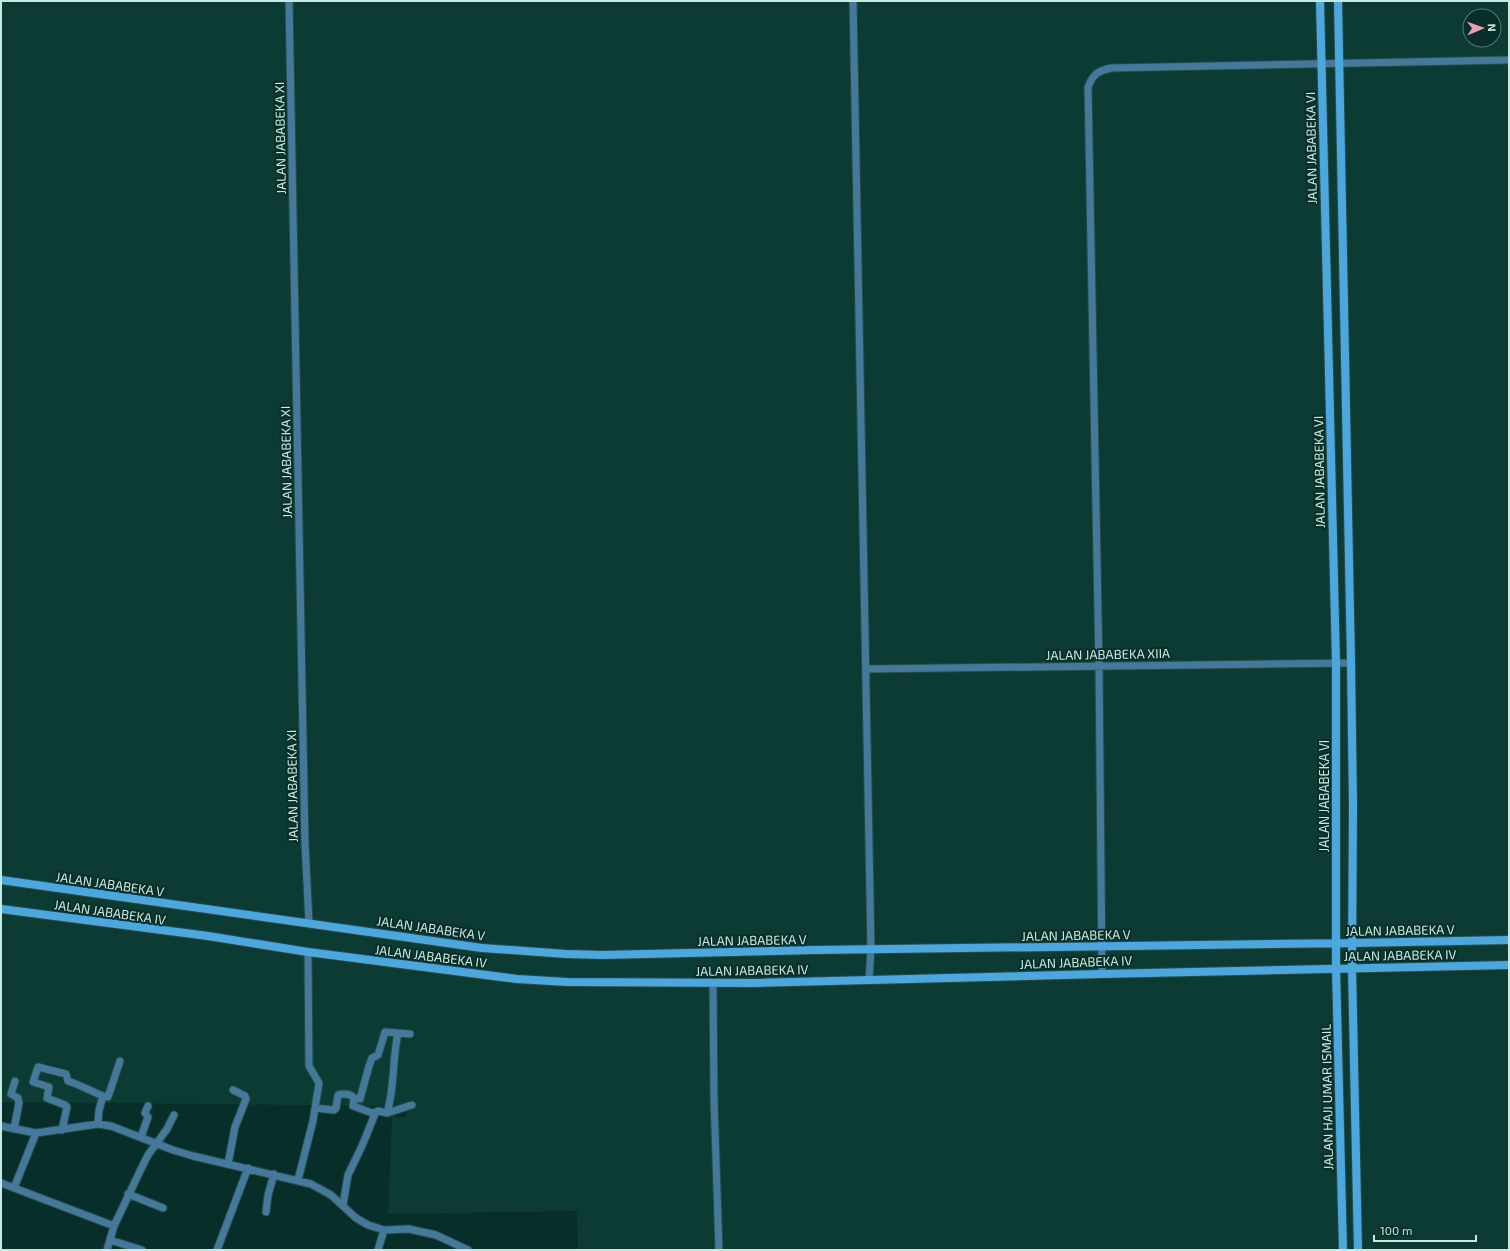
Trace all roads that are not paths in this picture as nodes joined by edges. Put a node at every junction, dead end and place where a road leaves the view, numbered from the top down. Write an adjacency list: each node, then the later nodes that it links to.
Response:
1 (289, 1): 14 (street, JALAN JABABEKA XI)
2 (853, 1): 11 (street)
3 (1320, 1): 6 (street, JALAN JABABEKA VI)
4 (1338, 1): 7 (street)
5 (1509, 60): 7 (street)
6 (1322, 64): 7 (street); 8 (street, JALAN JABABEKA VI); 10 (street)
7 (1341, 64): 9 (street)
8 (1336, 663): 9 (street, JALAN JABABEKA XIIA); 10 (street, JALAN JABABEKA XIIA); 16 (street, JALAN JABABEKA VI)
9 (1351, 663): 17 (street)
10 (1099, 666): 11 (street, JALAN JABABEKA XIIA); 18 (street)
11 (866, 669): 19 (street)
12 (1, 880): 14 (street, JALAN JABABEKA V)
13 (1, 908): 20 (street, JALAN JABABEKA IV)
14 (309, 923): 19 (street, JALAN JABABEKA V)
15 (1509, 940): 17 (street, JALAN JABABEKA V)
16 (1337, 943): 17 (street, JALAN JABABEKA V); 18 (street, JALAN JABABEKA V); 22 (street, JALAN HAJI UMAR ISMAIL)
17 (1353, 943): 23 (street)
18 (1102, 946): 19 (street, JALAN JABABEKA V); 24 (street)
19 (871, 949): 25 (street)
20 (308, 952): 26 (street, JALAN JABABEKA IV); 36 (street)
21 (1509, 965): 23 (street, JALAN JABABEKA IV)
22 (1336, 968): 23 (street, JALAN JABABEKA IV); 24 (street, JALAN JABABEKA IV); 66 (street, JALAN HAJI UMAR ISMAIL)
23 (1352, 968): 67 (street)
24 (1102, 974): 25 (street, JALAN JABABEKA IV)
25 (869, 980): 26 (street, JALAN JABABEKA IV)
26 (713, 983): 65 (street)
27 (398, 1033): 28 (street); 33 (street); 38 (street)
28 (410, 1034)
29 (120, 1061): 32 (street)
30 (15, 1081): 42 (street)
31 (233, 1090): 47 (street)
32 (103, 1096): 40 (street); 43 (street)
33 (354, 1098): 36 (street); 37 (street)
34 (412, 1104): 38 (street)
35 (148, 1106): 45 (street)
36 (315, 1108): 50 (street)
37 (374, 1113): 38 (street); 54 (street)
38 (387, 1113)
39 (174, 1115): 46 (street)
40 (98, 1124): 43 (street); 45 (street)
41 (1, 1126): 42 (street)
42 (14, 1129): 44 (street)
43 (62, 1130): 44 (street)
44 (36, 1133): 52 (street)
45 (141, 1137): 46 (street)
46 (158, 1143): 47 (street); 53 (street)
47 (228, 1164): 48 (street)
48 (248, 1168): 49 (street); 62 (street)
49 (274, 1174): 50 (street); 56 (street)
50 (298, 1180): 54 (street)
51 (1, 1182): 52 (street)
52 (14, 1188): 57 (street)
53 (128, 1194): 55 (street); 57 (street)
54 (343, 1205): 58 (street)
55 (163, 1208)
56 (266, 1212)
57 (114, 1226): 59 (street)
58 (384, 1230): 63 (street); 64 (street)
59 (110, 1240): 60 (street); 61 (street)
60 (107, 1250)
61 (142, 1250)
62 (217, 1250)
63 (378, 1250)
64 (468, 1250)
65 (719, 1250)
66 (1343, 1250)
67 (1358, 1250)

